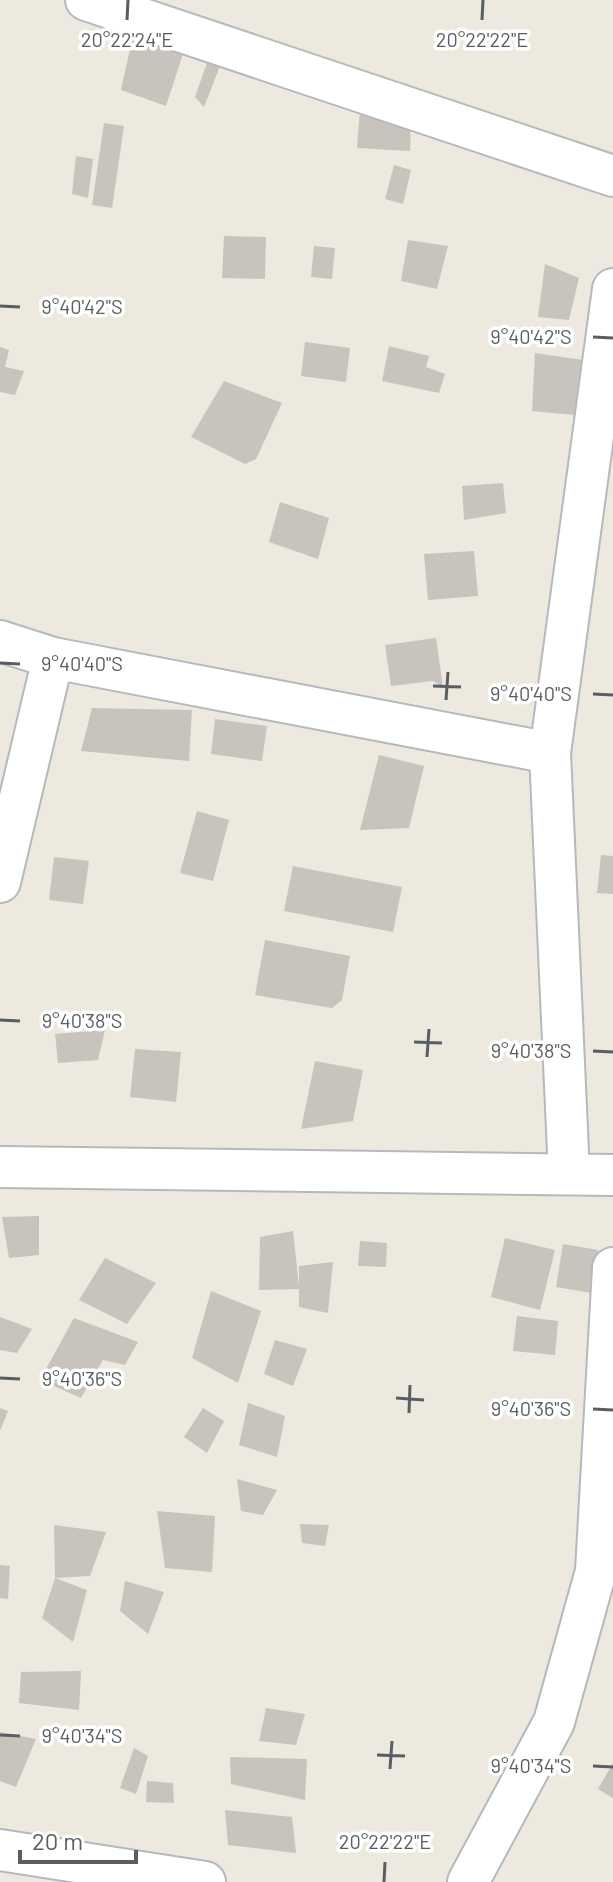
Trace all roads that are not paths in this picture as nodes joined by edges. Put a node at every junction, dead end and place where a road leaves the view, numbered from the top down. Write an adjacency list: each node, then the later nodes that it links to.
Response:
1 (86, 0): 2 (street)
2 (613, 176)
3 (613, 289): 6 (street)
4 (0, 641): 5 (street)
5 (53, 658): 6 (street); 7 (street)
6 (550, 753): 9 (street)
7 (0, 882)
8 (0, 1167): 9 (street)
9 (569, 1174): 10 (street)
10 (613, 1175)
11 (613, 1268): 14 (street)
12 (0, 1850): 13 (street)
13 (205, 1882)
14 (468, 1882)

